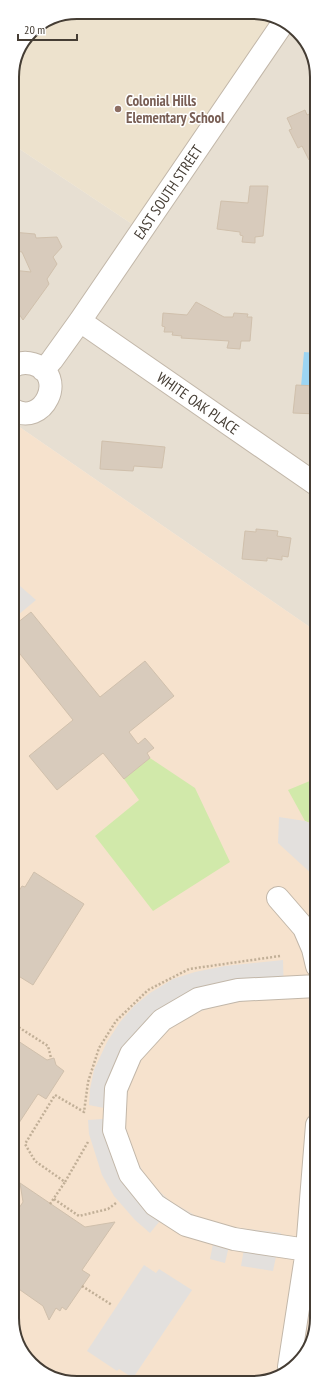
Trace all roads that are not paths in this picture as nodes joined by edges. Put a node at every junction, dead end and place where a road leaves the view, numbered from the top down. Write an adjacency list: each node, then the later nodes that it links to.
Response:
1 (280, 27): 2 (street, EAST SOUTH STREET)
2 (80, 321): 4 (street, EAST SOUTH STREET); 6 (street, WHITE OAK PLACE)
3 (19, 364): 4 (street)
4 (43, 370): 5 (street)
5 (19, 412)
6 (310, 480)
7 (278, 898): 8 (street)
8 (310, 940)
9 (310, 986): 11 (street)
10 (310, 1212): 11 (street)
11 (307, 1250): 12 (street)
12 (290, 1361)

